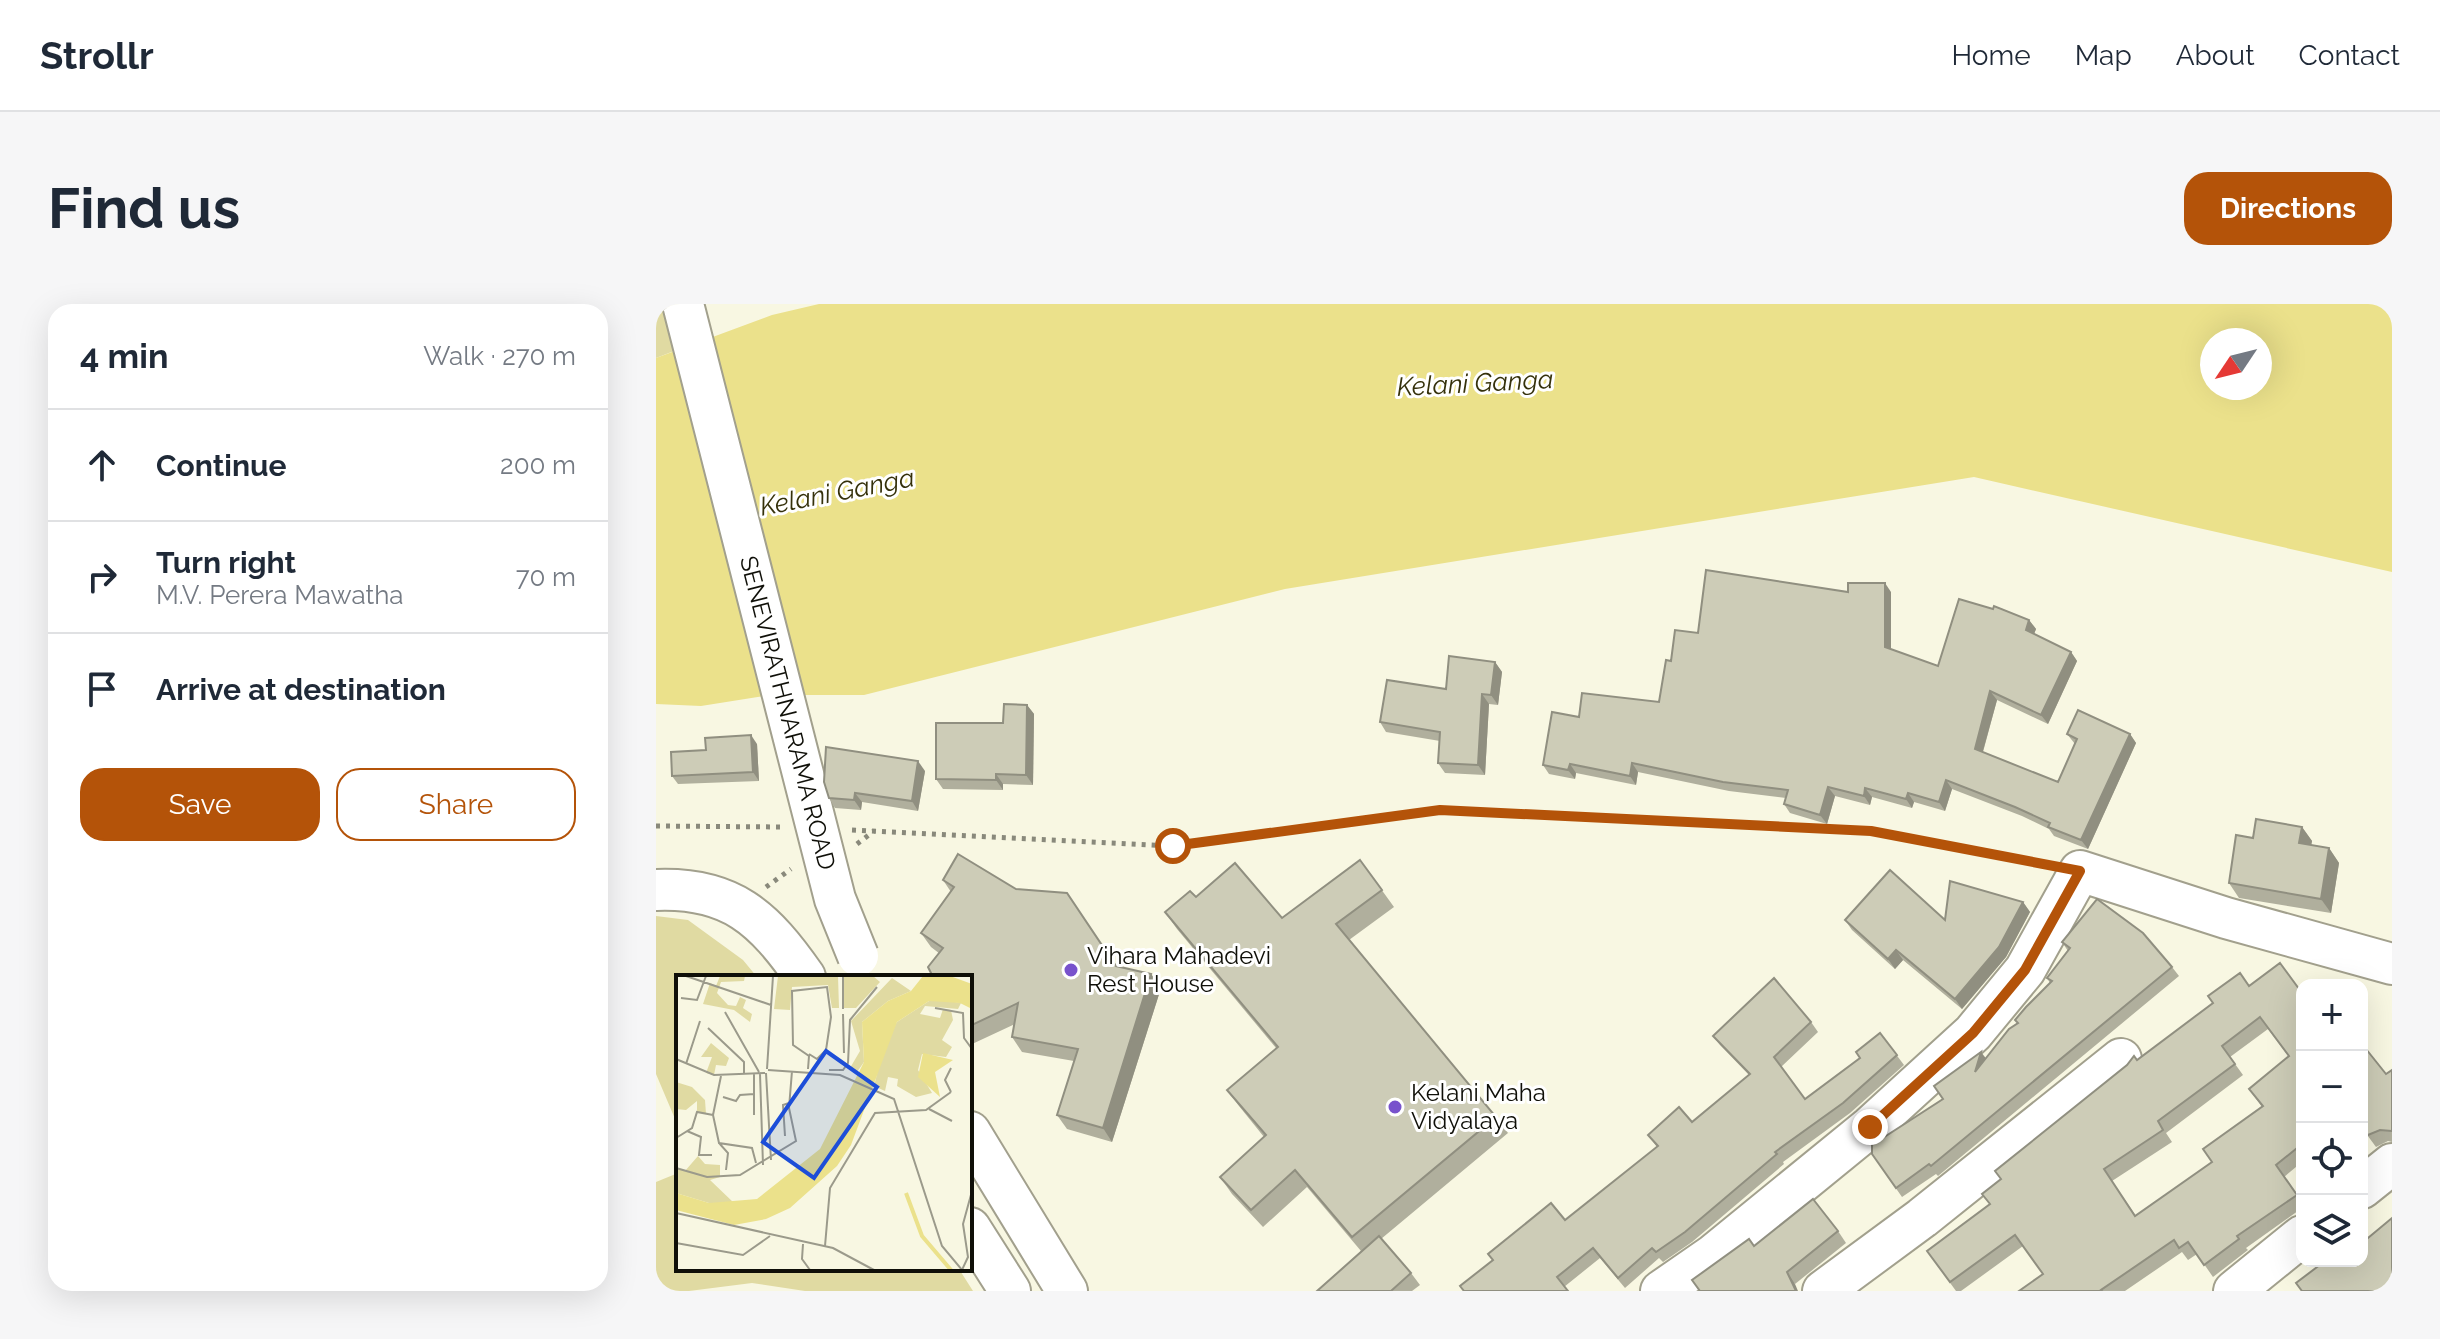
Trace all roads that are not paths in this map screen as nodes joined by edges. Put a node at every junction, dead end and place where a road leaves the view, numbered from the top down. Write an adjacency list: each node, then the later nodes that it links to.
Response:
1 (683, 304): 4 (street, SENEVIRATHNARAMA ROAD, bridge)
2 (656, 890): 5 (street)
3 (2392, 964): 14 (street)
4 (865, 967)
5 (804, 975)
6 (2121, 1059): 15 (street)
7 (972, 1135): 13 (street)
8 (2392, 1164): 9 (street)
9 (2368, 1183)
10 (972, 1231): 12 (street)
11 (2296, 1241): 16 (street)
12 (1010, 1291)
13 (1067, 1291)
14 (1661, 1291)
15 (1823, 1291)
16 (2234, 1291)

